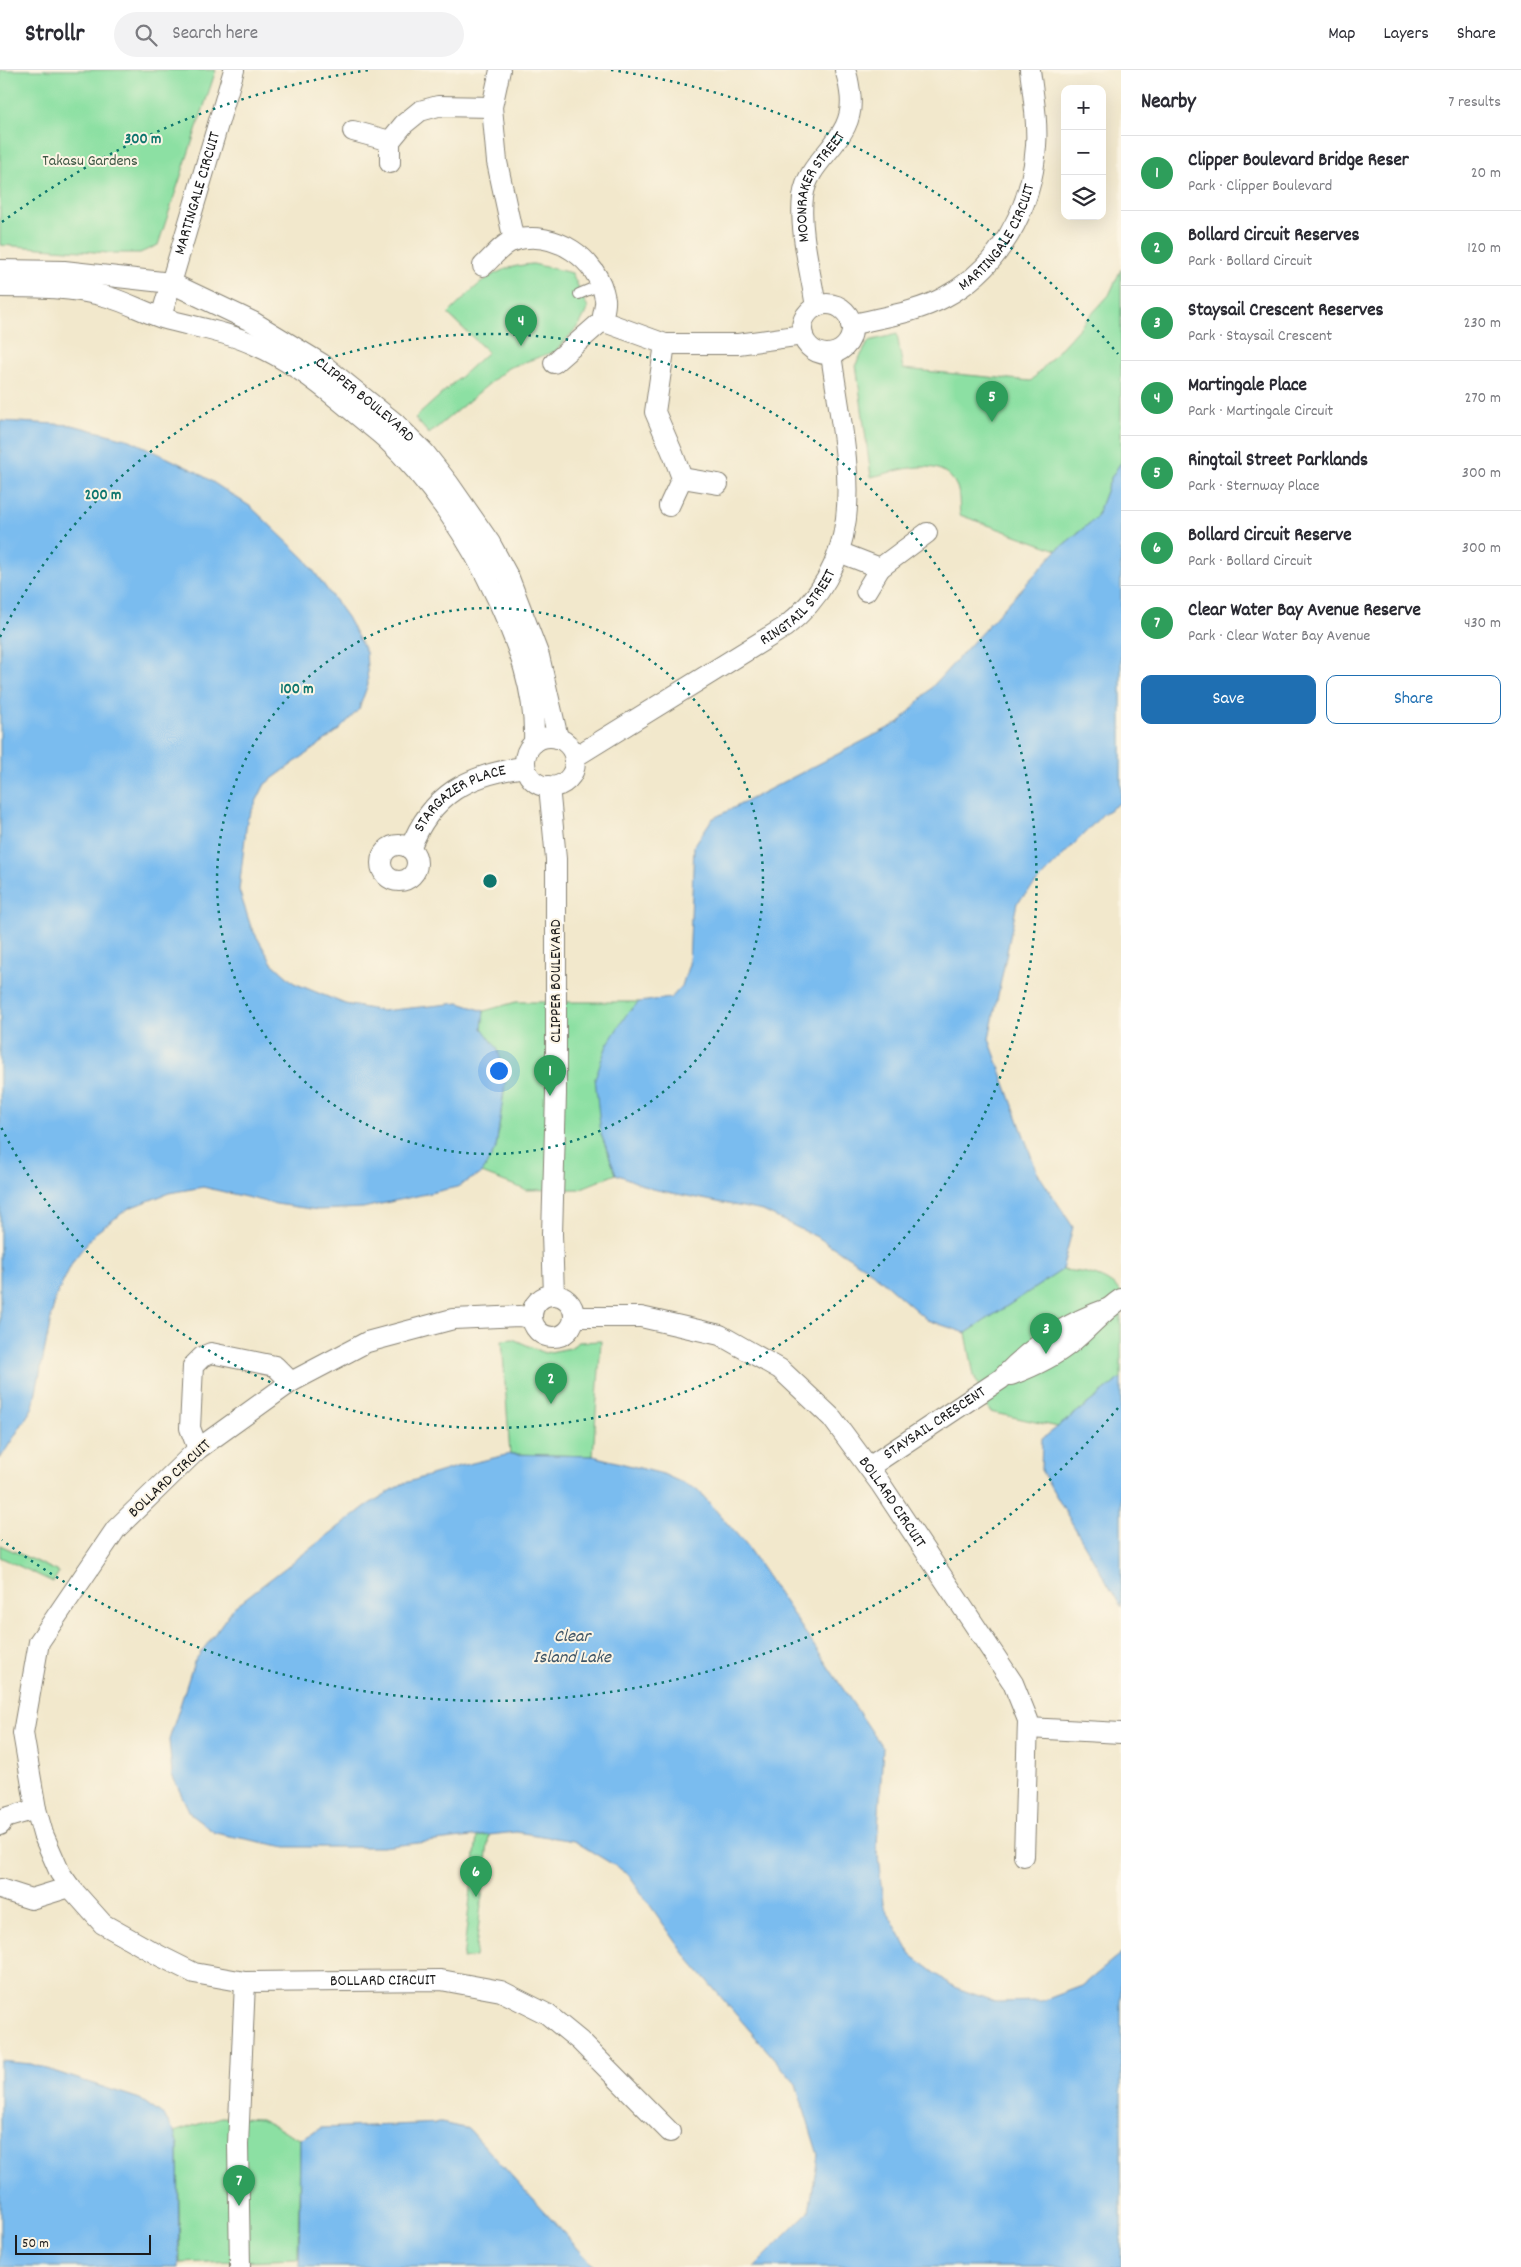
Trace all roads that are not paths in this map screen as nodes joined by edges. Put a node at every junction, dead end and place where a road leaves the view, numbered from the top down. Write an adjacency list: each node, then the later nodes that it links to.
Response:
1 (234, 70): 12 (street, MARTINGALE CIRCUIT)
2 (500, 70): 5 (street)
3 (845, 70): 16 (street, MOONRAKER STREET)
4 (1030, 70): 19 (street, MARTINGALE CIRCUIT)
5 (492, 107): 7 (street); 9 (street)
6 (352, 131): 7 (street)
7 (390, 141): 8 (street)
8 (390, 162)
9 (514, 240): 10 (street); 13 (street)
10 (482, 266)
11 (0, 270): 12 (street, CLIPPER BOULEVARD)
12 (172, 284): 17 (street, MARTINGALE CIRCUIT); 31 (street, CLIPPER BOULEVARD)
13 (600, 285): 15 (lane); 18 (street)
14 (0, 287): 17 (street, CLIPPER BOULEVARD)
15 (578, 294)
16 (816, 307): 19 (street); 20 (street)
17 (161, 317): 32 (street, CLIPPER BOULEVARD)
18 (602, 321): 21 (street); 23 (street)
19 (851, 325): 22 (street)
20 (802, 335): 21 (street); 22 (street)
21 (665, 344): 24 (street)
22 (831, 354): 28 (street, RINGTAIL STREET)
23 (554, 363)
24 (682, 478): 25 (street); 26 (street)
25 (718, 484)
26 (670, 506)
27 (927, 533): 29 (street)
28 (839, 552): 29 (street); 33 (street, RINGTAIL STREET)
29 (880, 568): 30 (street)
30 (866, 591)
31 (558, 738): 32 (street); 33 (street)
32 (534, 743): 34 (street)
33 (575, 757): 35 (street)
34 (526, 767): 35 (street); 36 (street, STARGAZER PLACE)
35 (549, 786): 37 (street, CLIPPER BOULEVARD)
36 (410, 849)
37 (554, 1295): 39 (street); 40 (street)
38 (1114, 1304): 43 (street, STAYSAIL CRESCENT)
39 (574, 1317): 40 (street); 43 (street, BOLLARD CIRCUIT)
40 (532, 1318): 41 (street, BOLLARD CIRCUIT)
41 (291, 1382): 42 (street, BOLLARD CIRCUIT); 42 (street)
42 (198, 1449): 46 (street, BOLLARD CIRCUIT)
43 (869, 1467): 44 (street, BOLLARD CIRCUIT)
44 (1028, 1728): 45 (street); 48 (street, BOLLARD CIRCUIT)
45 (1121, 1733)
46 (36, 1809): 47 (street); 49 (street, BOLLARD CIRCUIT)
47 (0, 1825)
48 (1024, 1856)
49 (70, 1887): 50 (street); 51 (street, BOLLARD CIRCUIT)
50 (0, 1889)
51 (245, 1982): 52 (street, BOLLARD CIRCUIT); 53 (street)
52 (670, 2132)
53 (240, 2267)

